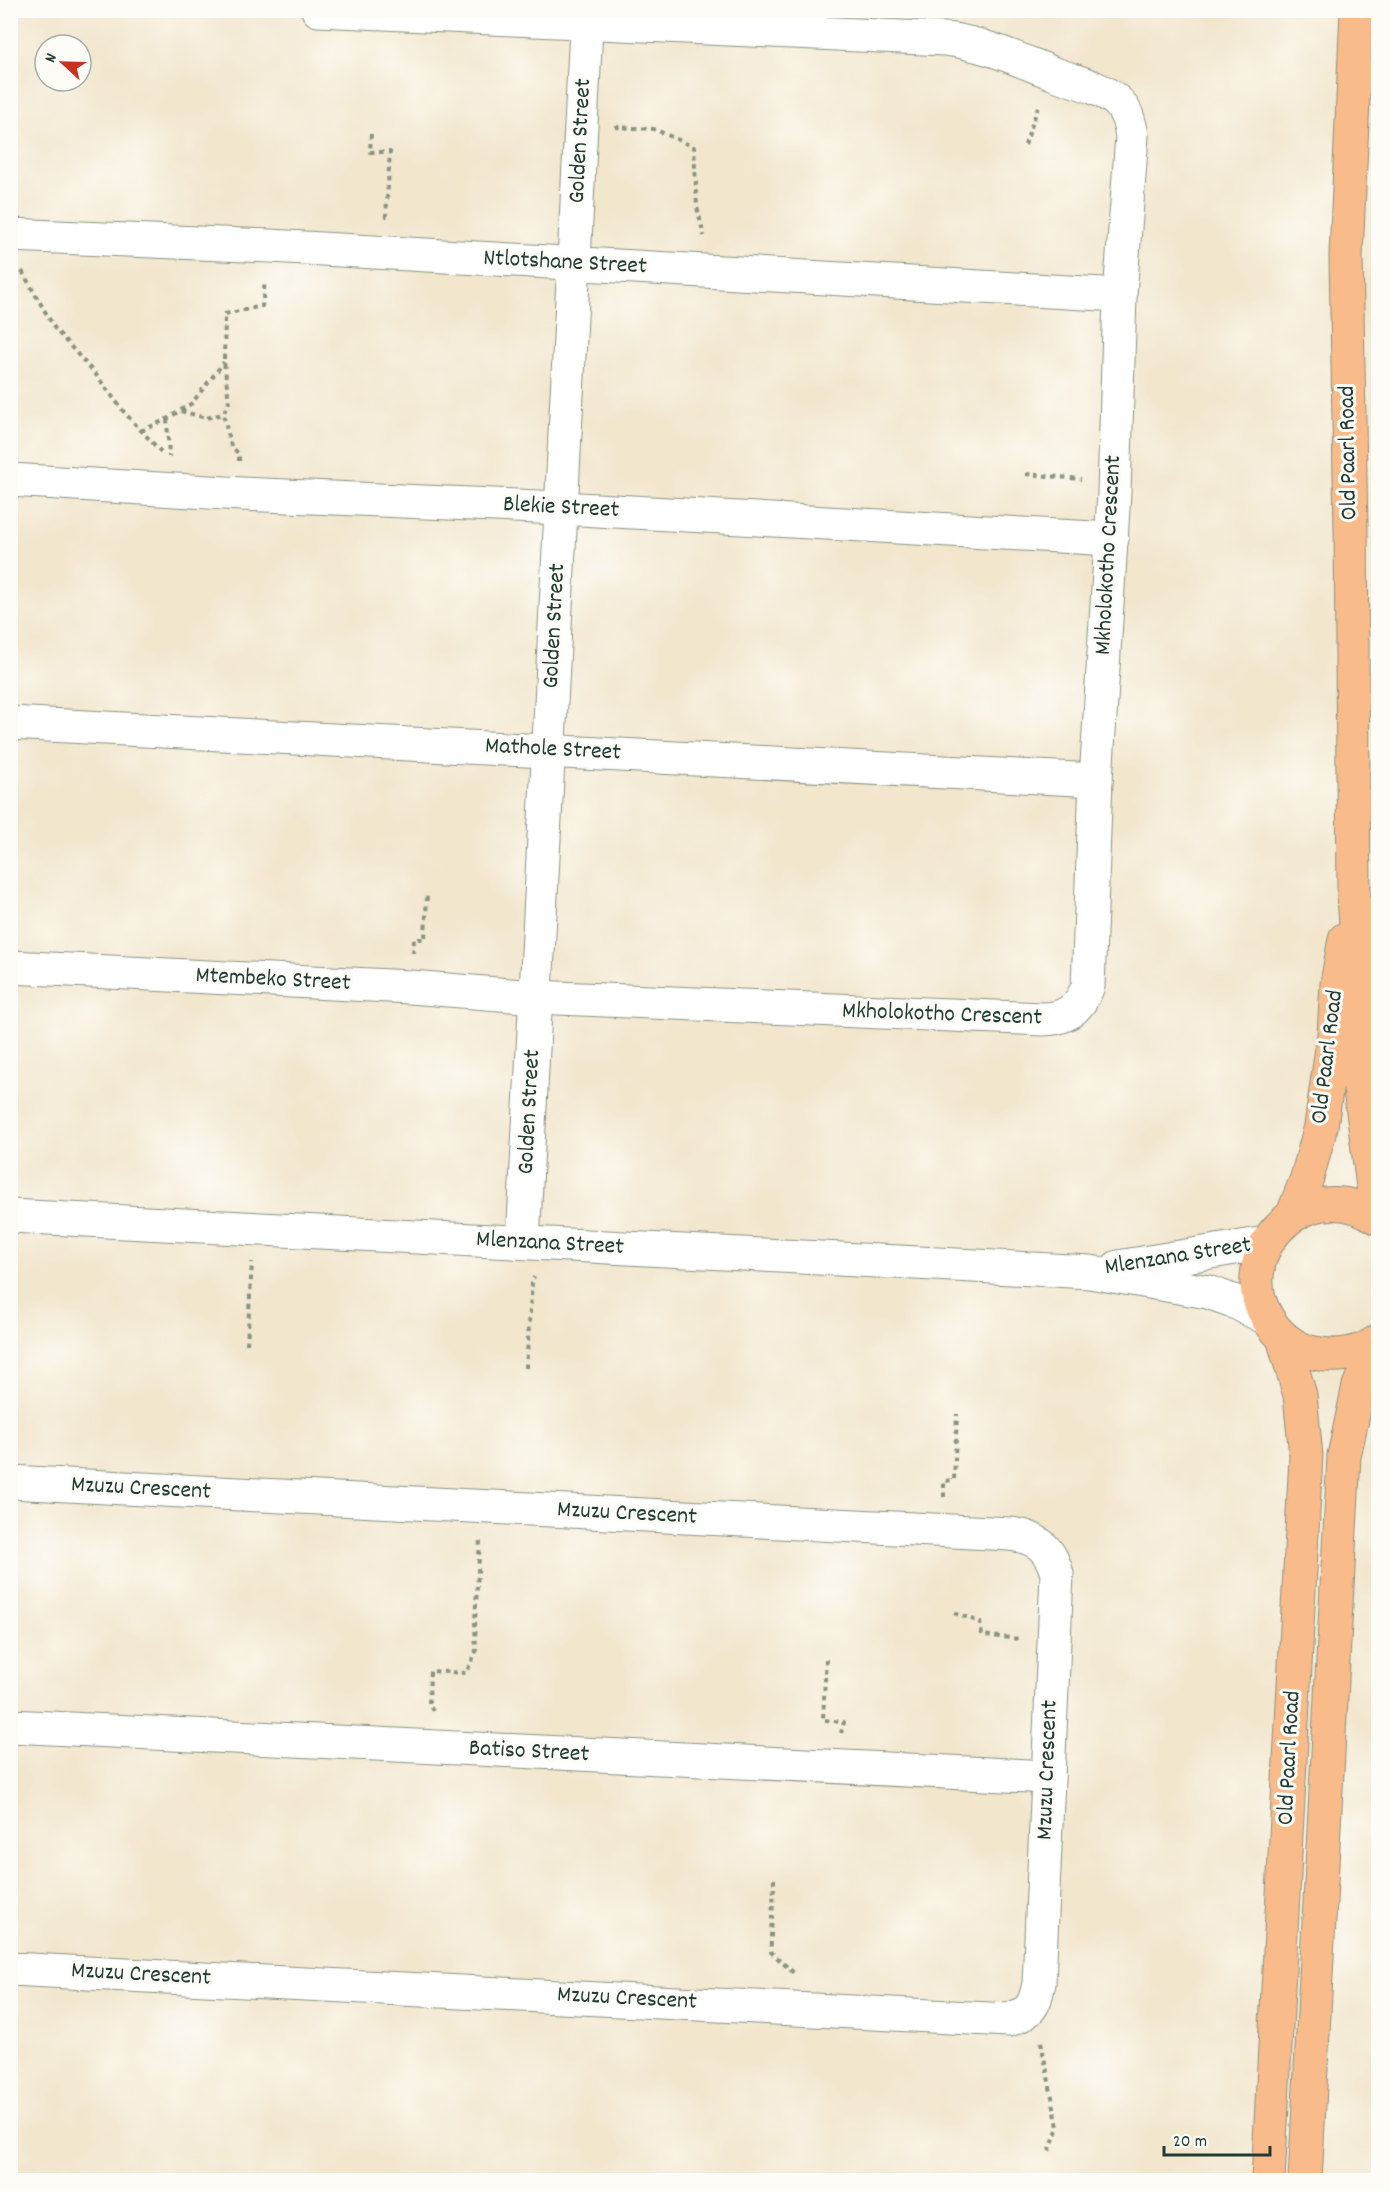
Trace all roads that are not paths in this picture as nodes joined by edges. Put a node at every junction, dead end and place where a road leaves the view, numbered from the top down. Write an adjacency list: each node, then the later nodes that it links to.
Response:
1 (318, 10): 3 (street, Mkholokotho Crescent)
2 (1357, 10): 14 (main road, Old Paarl Road)
3 (350, 11): 4 (street, Mkholokotho Crescent)
4 (587, 16): 6 (street, Golden Street); 7 (street, Mkholokotho Crescent)
5 (10, 235): 6 (street, Ntlotshane Street)
6 (574, 264): 7 (street, Ntlotshane Street); 9 (street, Golden Street)
7 (1120, 295): 10 (street, Mkholokotho Crescent)
8 (10, 480): 9 (street, Blekie Street)
9 (561, 508): 10 (street, Blekie Street); 12 (street, Golden Street)
10 (1112, 539): 13 (street, Mkholokotho Crescent)
11 (10, 723): 12 (street, Mathole Street)
12 (549, 750): 13 (street, Mathole Street); 16 (street, Golden Street)
13 (1096, 780): 16 (street, Mkholokotho Crescent)
14 (1354, 896): 17 (main road, Old Paarl Road); 19 (main road, Old Paarl Road)
15 (10, 966): 16 (street, Mtembeko Street)
16 (536, 997): 20 (street, Golden Street)
17 (1293, 1214): 19 (main road, Old Paarl Road); 21 (main road, Old Paarl Road)
18 (10, 1216): 20 (street, Mlenzana Street)
19 (1378, 1217)
20 (536, 1243): 22 (street, Mlenzana Street)
21 (1266, 1243): 22 (street, Mlenzana Street); 23 (main road, Old Paarl Road)
22 (1090, 1272): 23 (street, Mlenzana Street)
23 (1275, 1328): 24 (main road, Old Paarl Road); 29 (main road, Old Paarl Road)
24 (1378, 1342): 30 (main road, Old Paarl Road)
25 (10, 1482): 27 (street, Mzuzu Crescent)
26 (10, 1726): 27 (street, Batiso Street)
27 (1048, 1777): 28 (street, Mzuzu Crescent)
28 (10, 1969)
29 (1268, 2181)
30 (1305, 2181)

